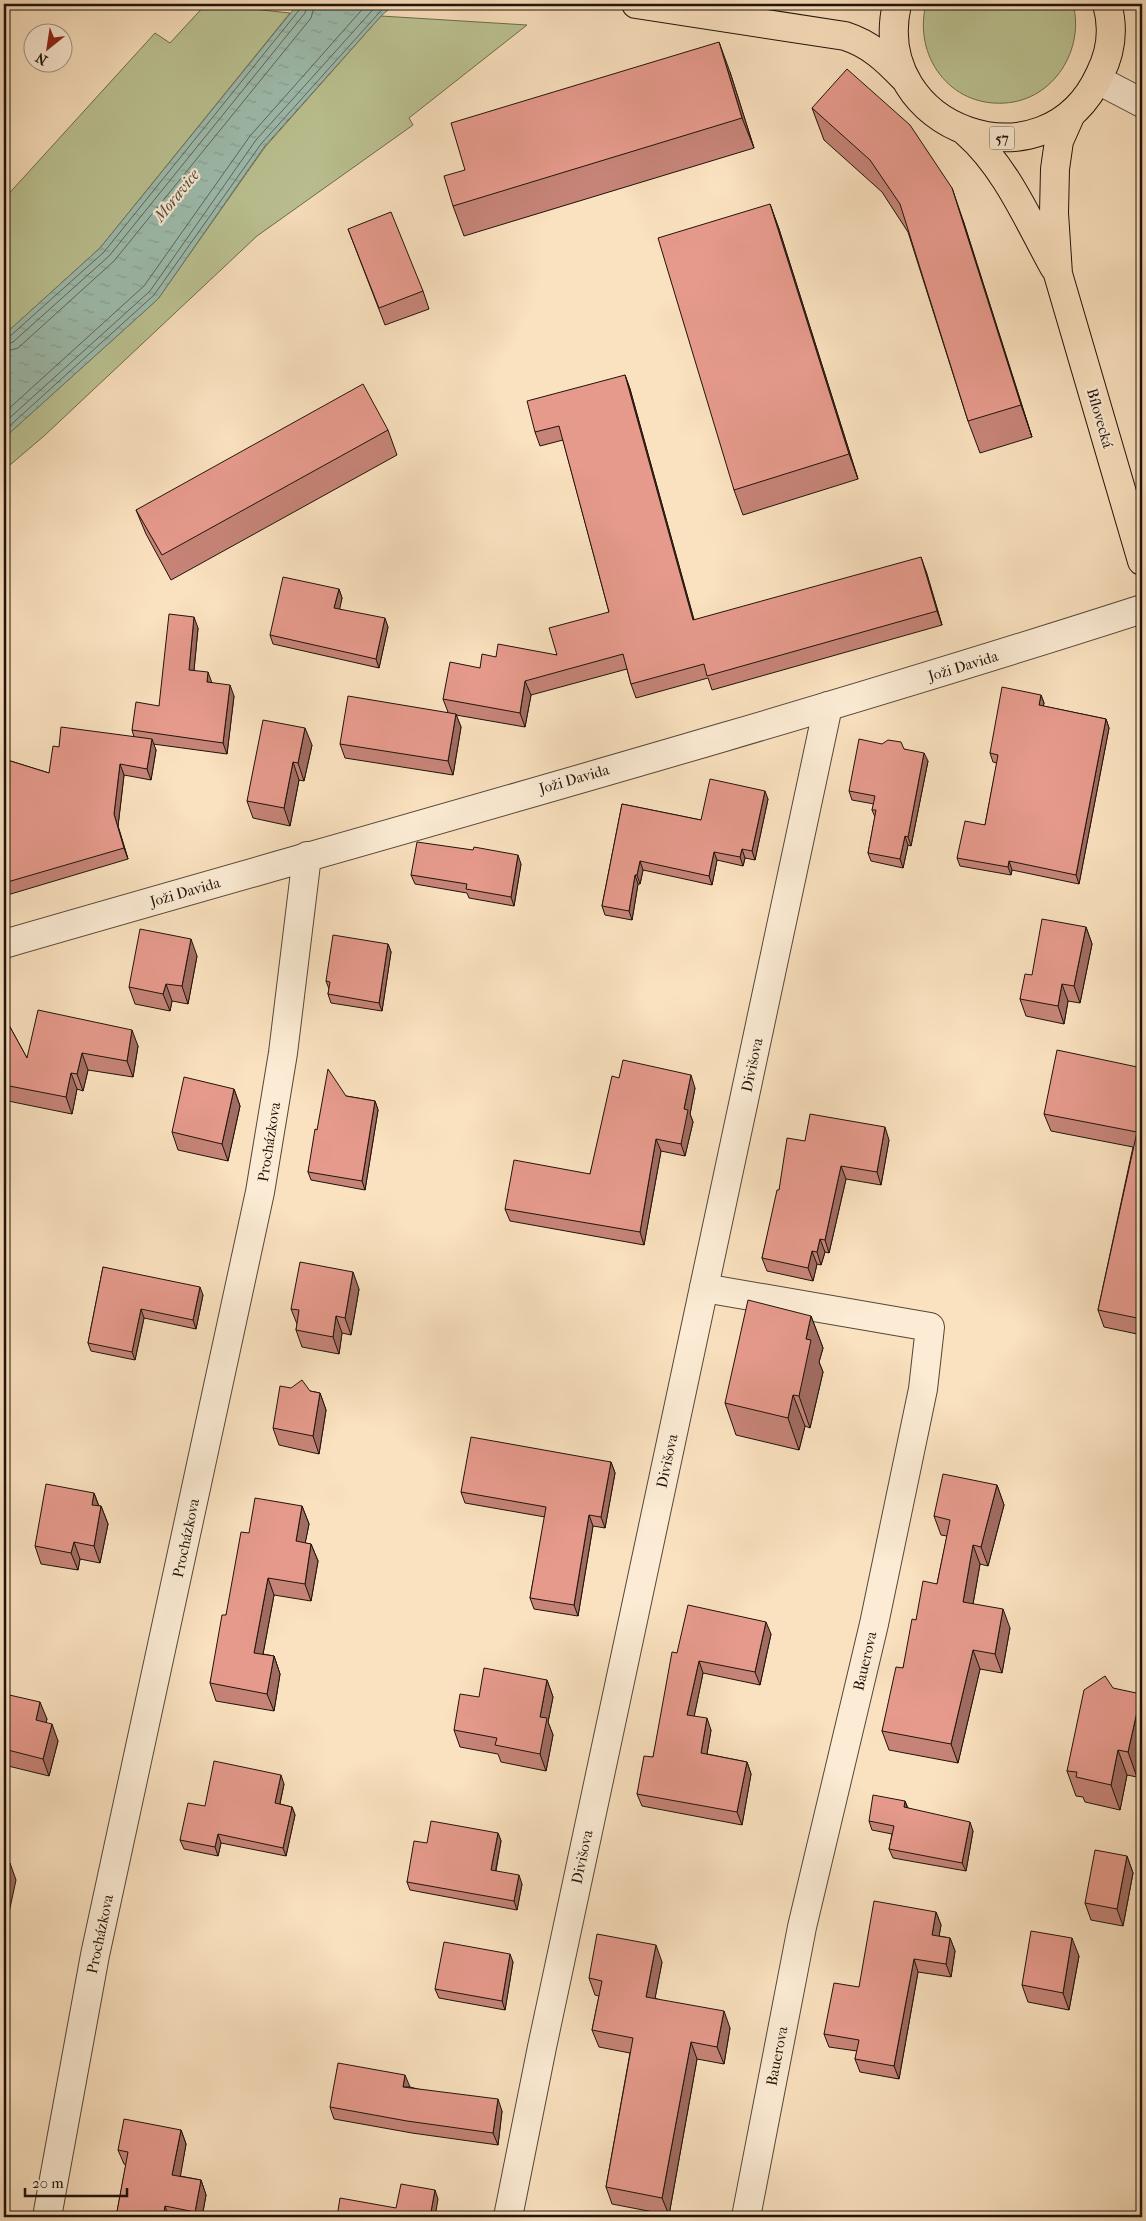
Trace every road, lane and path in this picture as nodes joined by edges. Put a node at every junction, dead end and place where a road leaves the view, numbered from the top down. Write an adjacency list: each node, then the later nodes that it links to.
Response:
1 (636, 4): 4 (main road, 57)
2 (897, 4): 4 (main road, Bílovecká / 57)
3 (1112, 9): 5 (main road, Bílovecká / 57)
4 (906, 80): 8 (main road, Bílovecká / 57)
5 (1098, 80): 6 (street); 7 (main road, Bílovecká / 57)
6 (1142, 103)
7 (1072, 114): 8 (main road, Bílovecká / 57); 9 (main road, Bílovecká)
8 (966, 132): 9 (main road, Bílovecká)
9 (1058, 274): 10 (main road, Bílovecká)
10 (1142, 561)
11 (1142, 609): 12 (street, Joži Davida)
12 (828, 706): 13 (street, Joži Davida); 15 (street, Divišova)
13 (307, 856): 14 (street, Joži Davida); 16 (street, Procházkova)
14 (4, 944)
15 (704, 1288): 17 (street, Divišova); 18 (street, Bauerova)
16 (47, 2217)
17 (508, 2217)
18 (746, 2217)

